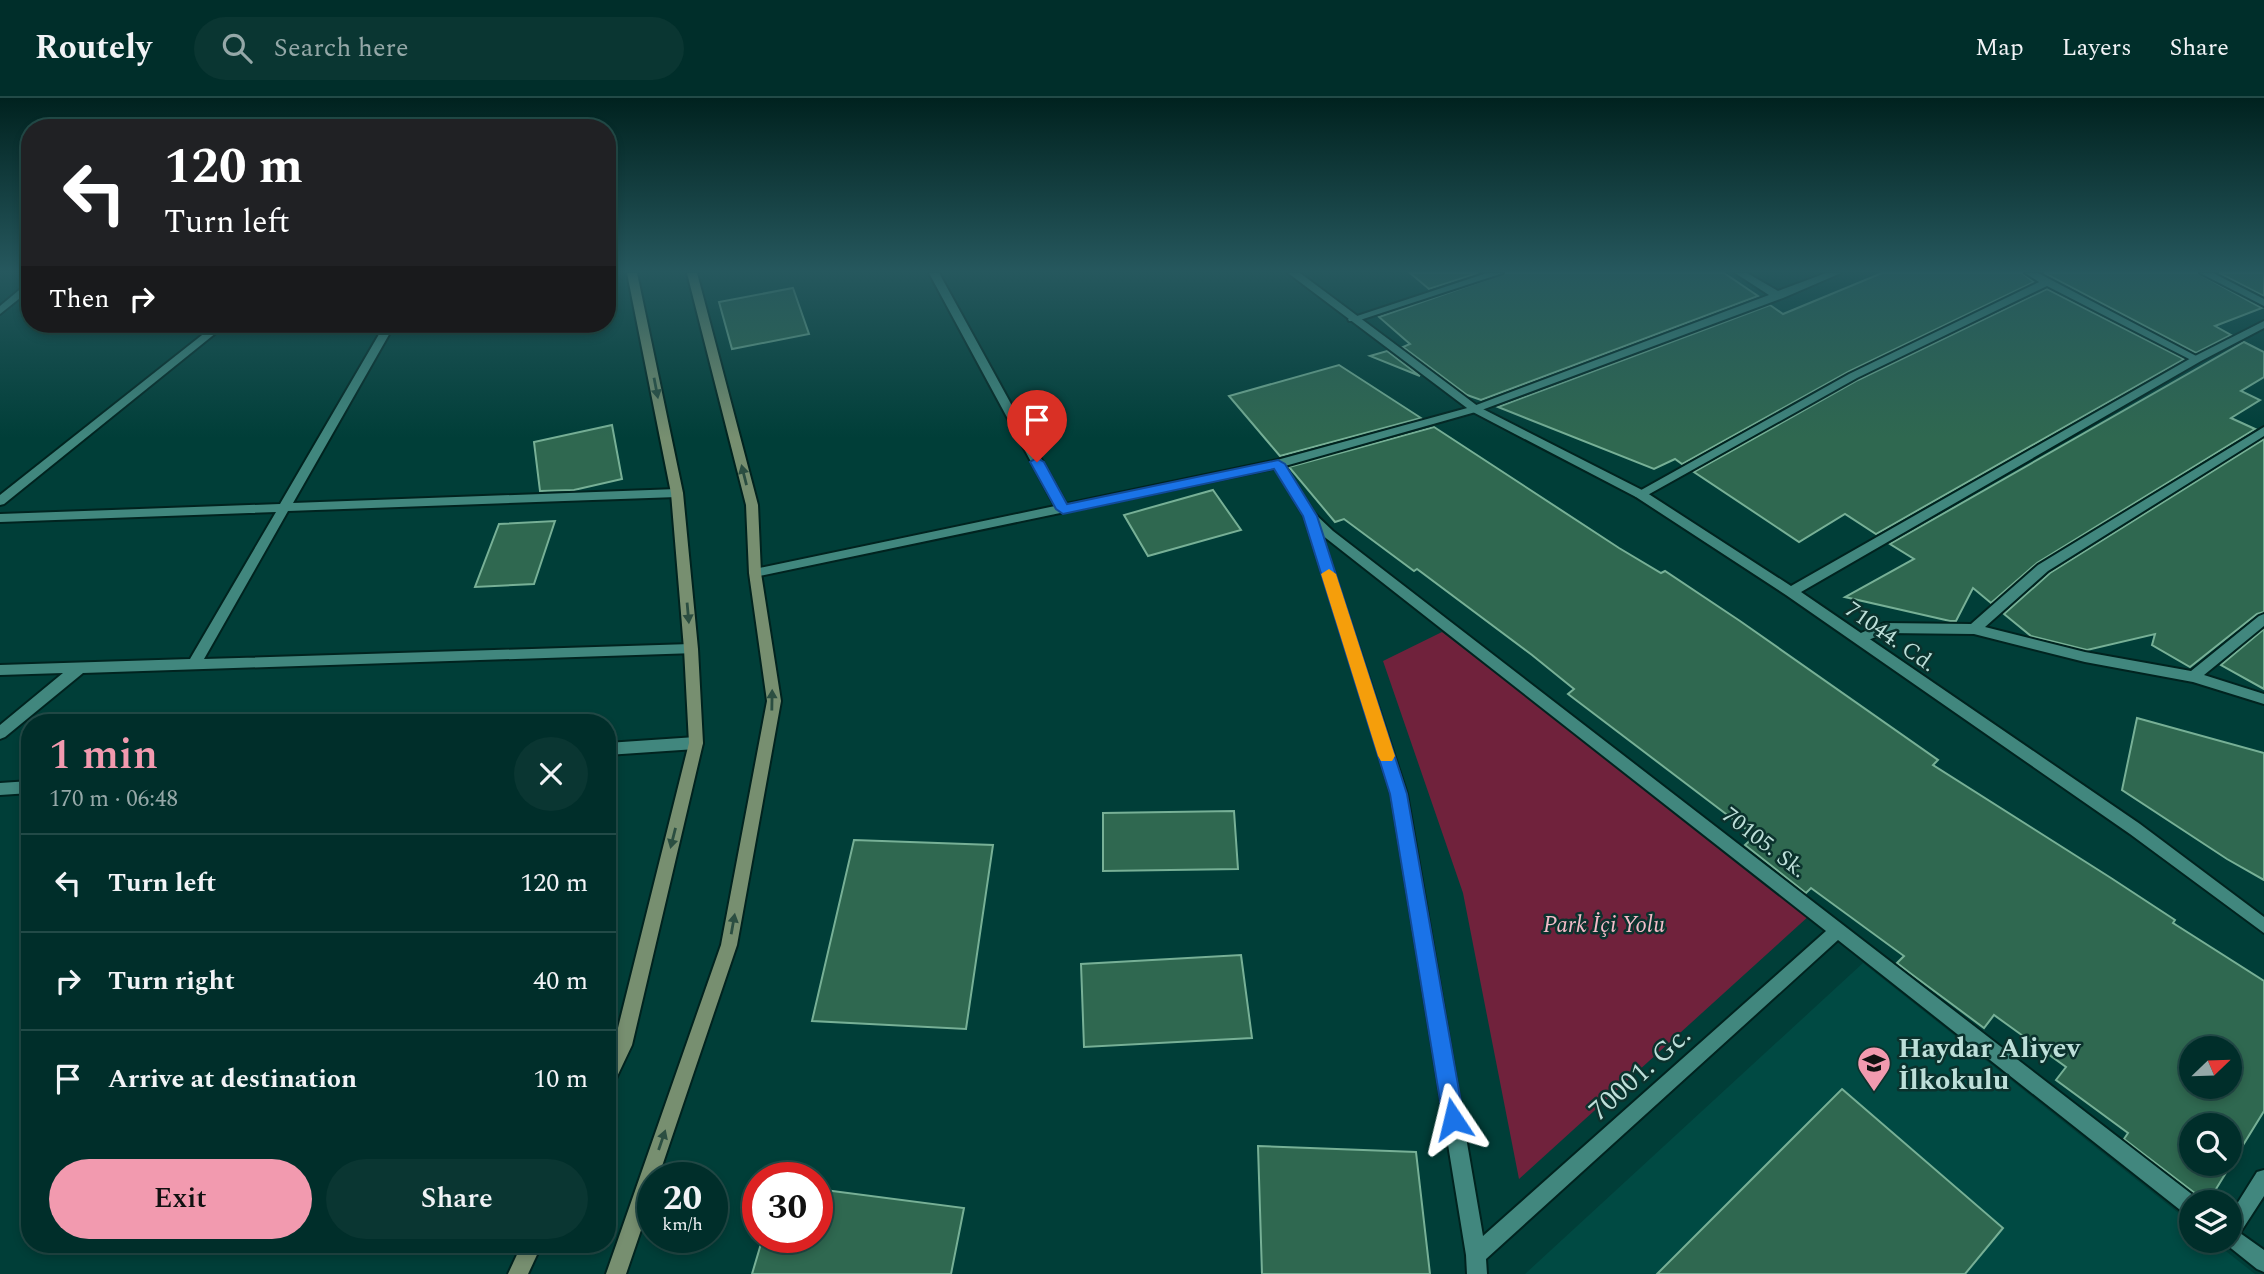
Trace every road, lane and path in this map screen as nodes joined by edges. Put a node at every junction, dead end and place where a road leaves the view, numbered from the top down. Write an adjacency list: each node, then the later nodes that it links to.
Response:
1 (643, 328): 15 (main road, one-way to 15)
2 (706, 328): 22 (main road, one-way to 2)
3 (964, 328): 19 (street)
4 (1365, 328): 12 (street, 71044. Cd.)
5 (1694, 328): 12 (street)
6 (1953, 328): 16 (street)
7 (2137, 328): 11 (street)
8 (2257, 328): 11 (street)
9 (211, 333): 17 (street)
10 (385, 333): 18 (street)
11 (2197, 359): 23 (street)
12 (1475, 410): 14 (street); 16 (street, 71044. Cd.)
13 (2264, 431): 25 (street)
14 (1278, 464): 19 (street); 20 (street)
15 (677, 493): 18 (street); 27 (main road, one-way to 27)
16 (1640, 494): 23 (street, 71044. Cd.)
17 (0, 501)
18 (285, 507): 21 (street); 28 (street)
19 (1063, 509): 22 (street)
20 (1310, 516): 41 (street, 70105. Sk.); 48 (street)
21 (0, 518)
22 (755, 573): 51 (main road, one-way to 22)
23 (1791, 592): 26 (street, 71044. Cd.)
24 (2264, 619): 31 (street)
25 (1974, 629): 26 (street); 31 (street)
26 (1858, 639): 40 (street, 71044. Cd.)
27 (691, 649): 28 (street); 36 (main road)
28 (194, 664): 29 (street)
29 (79, 668): 30 (street); 33 (street)
30 (0, 670)
31 (2193, 677): 32 (street)
32 (2264, 699)
33 (23, 714)
34 (21, 716): 35 (street)
35 (0, 733)
36 (696, 743): 37 (street); 42 (main road, one-way to 42)
37 (616, 748)
38 (21, 788): 39 (street)
39 (0, 789)
40 (2264, 926)
41 (1838, 930): 44 (street, 70105. Sk.); 48 (street, 70001. Gc.)
42 (616, 1060)
43 (2264, 1179): 45 (street)
44 (2179, 1197)
45 (2242, 1215)
46 (2242, 1244): 49 (street)
47 (528, 1253): 50 (main road)
48 (1476, 1255): 52 (street)
49 (2264, 1262)
50 (518, 1274)
51 (616, 1274)
52 (1476, 1274)

